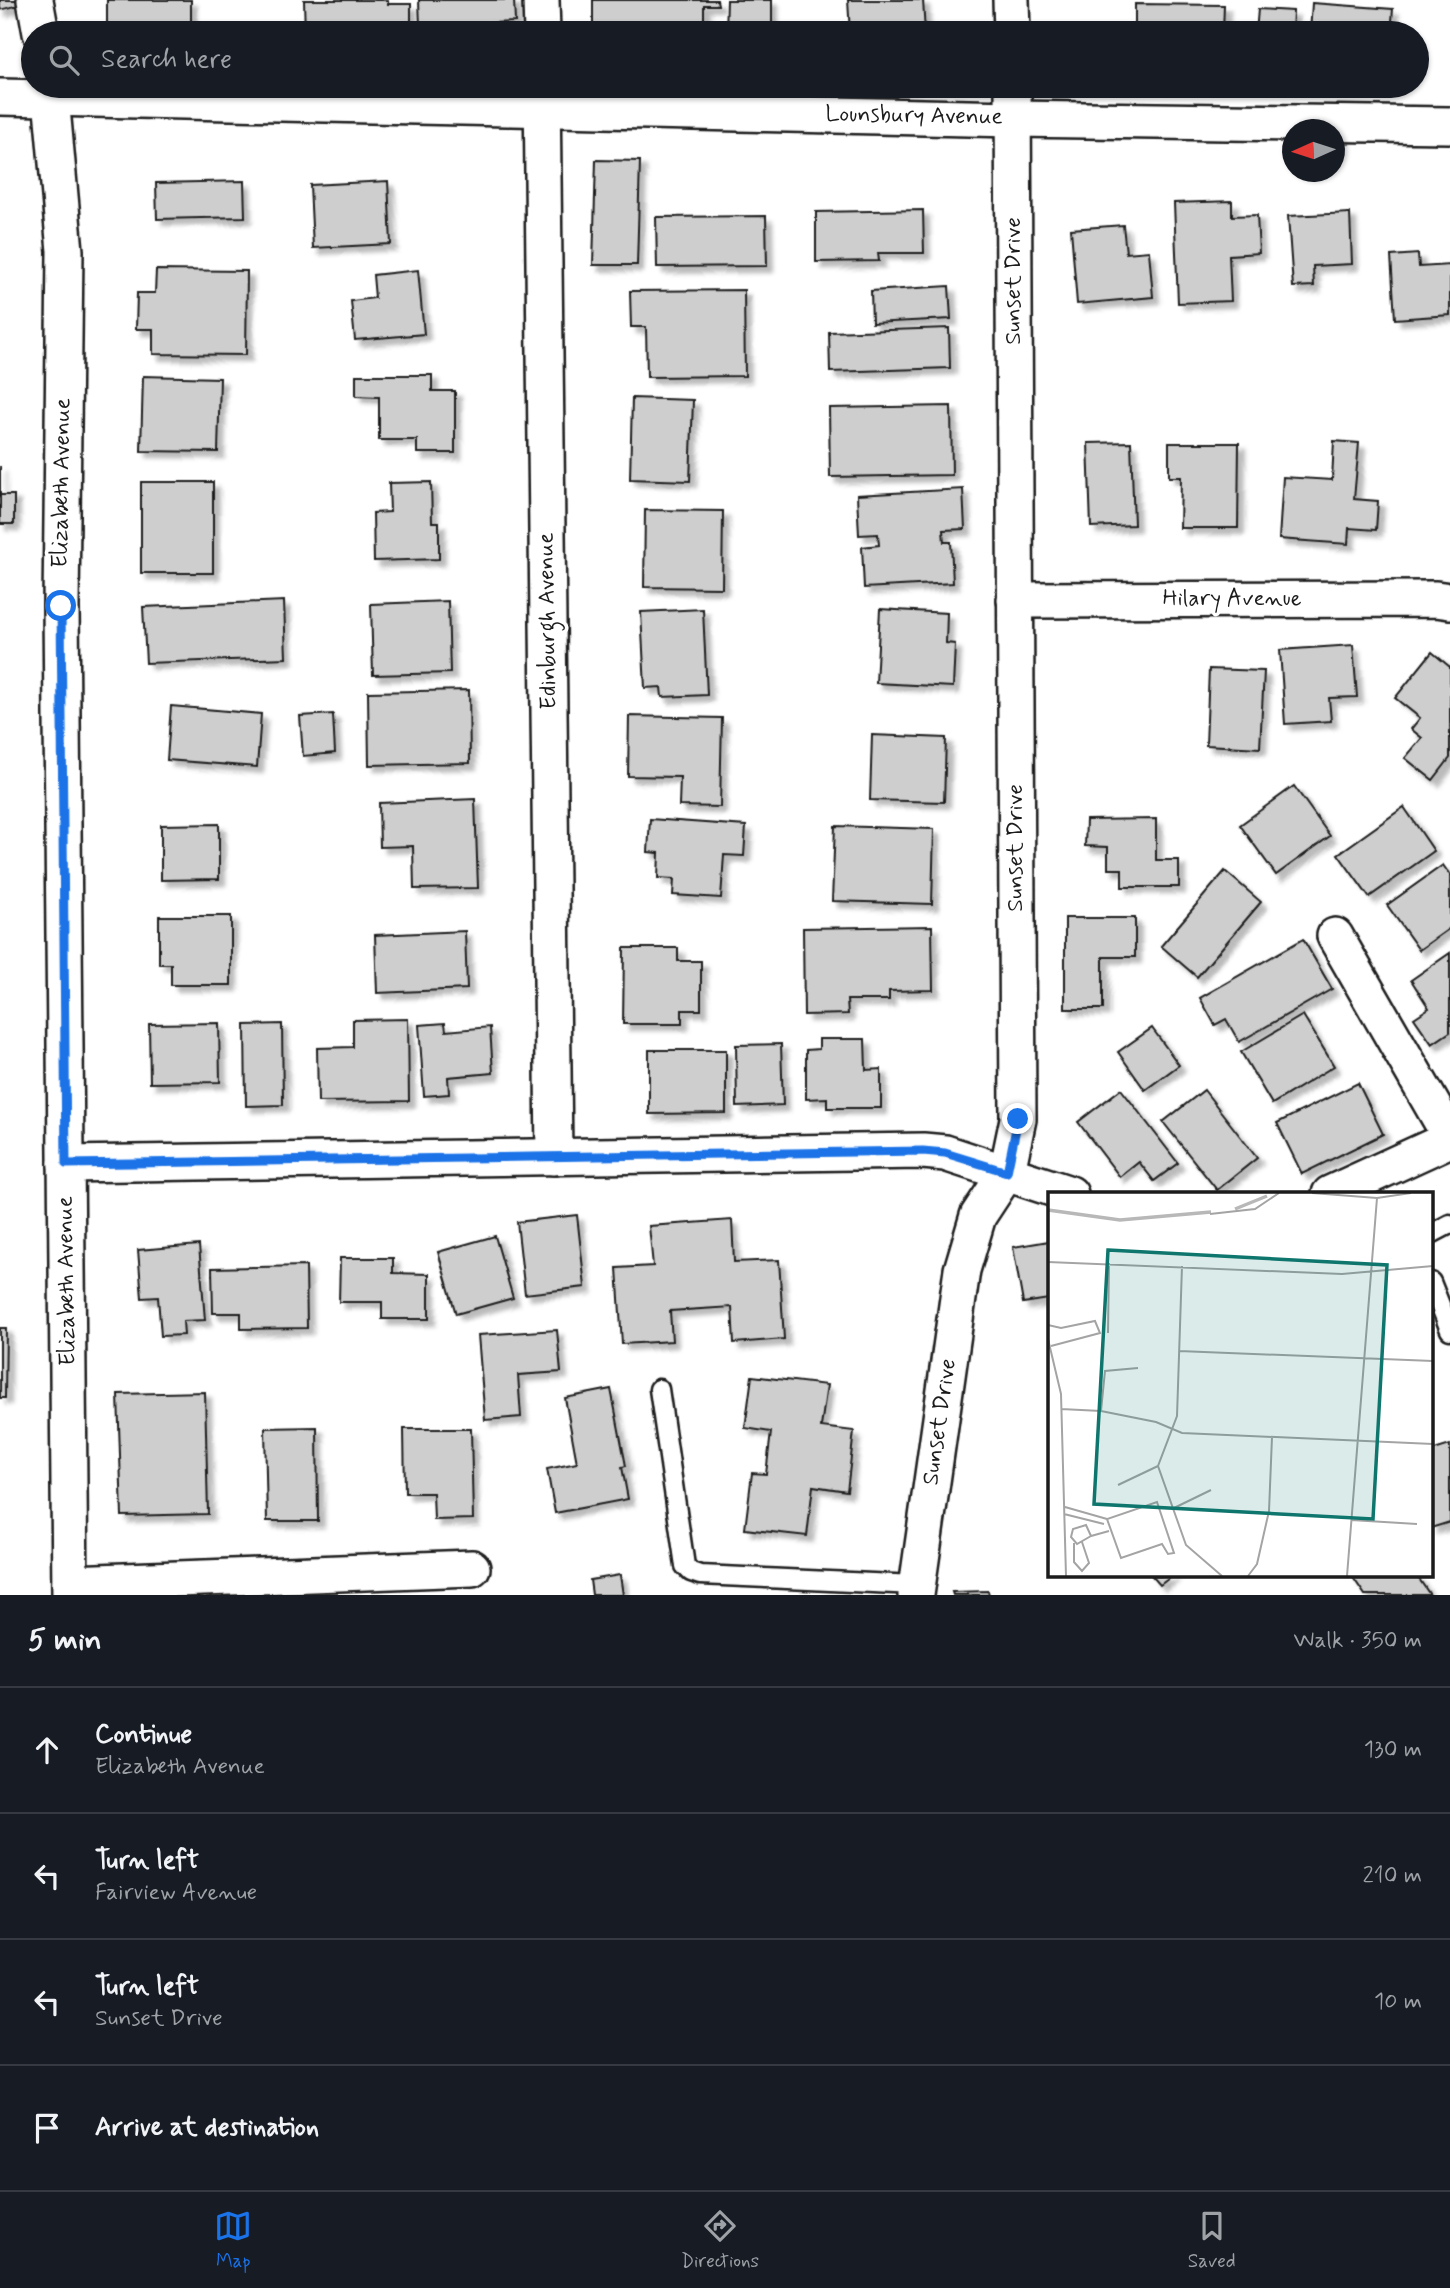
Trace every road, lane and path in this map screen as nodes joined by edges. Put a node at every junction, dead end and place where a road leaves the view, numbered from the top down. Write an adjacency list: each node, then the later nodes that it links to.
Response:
1 (35, 0): 4 (street)
2 (541, 0): 5 (street)
3 (1011, 0): 6 (street)
4 (39, 21)
5 (542, 21)
6 (1012, 21)
7 (21, 95): 8 (street, Lounsbury Avenue)
8 (0, 97)
9 (52, 98): 19 (street, Elizabeth Avenue)
10 (542, 98): 18 (street, Edinburgh Avenue)
11 (636, 98): 12 (street, Lounsbury Avenue)
12 (1013, 102): 13 (street, Lounsbury Avenue); 14 (street, Sunset Drive)
13 (1450, 125)
14 (1014, 600): 15 (street, Hilary Avenue); 20 (street, Sunset Drive)
15 (1450, 601)
16 (1335, 936): 17 (street)
17 (1450, 1138): 22 (street)
18 (554, 1157): 19 (street); 20 (street)
19 (66, 1164): 29 (street, Elizabeth Avenue)
20 (1007, 1172): 21 (street); 30 (street, Sunset Drive)
21 (1064, 1192)
22 (1334, 1192)
23 (1450, 1224): 24 (lane)
24 (1432, 1233)
25 (1432, 1285): 26 (lane)
26 (1450, 1330)
27 (659, 1389): 30 (lane)
28 (472, 1568): 29 (street)
29 (70, 1589)
30 (916, 1590)

